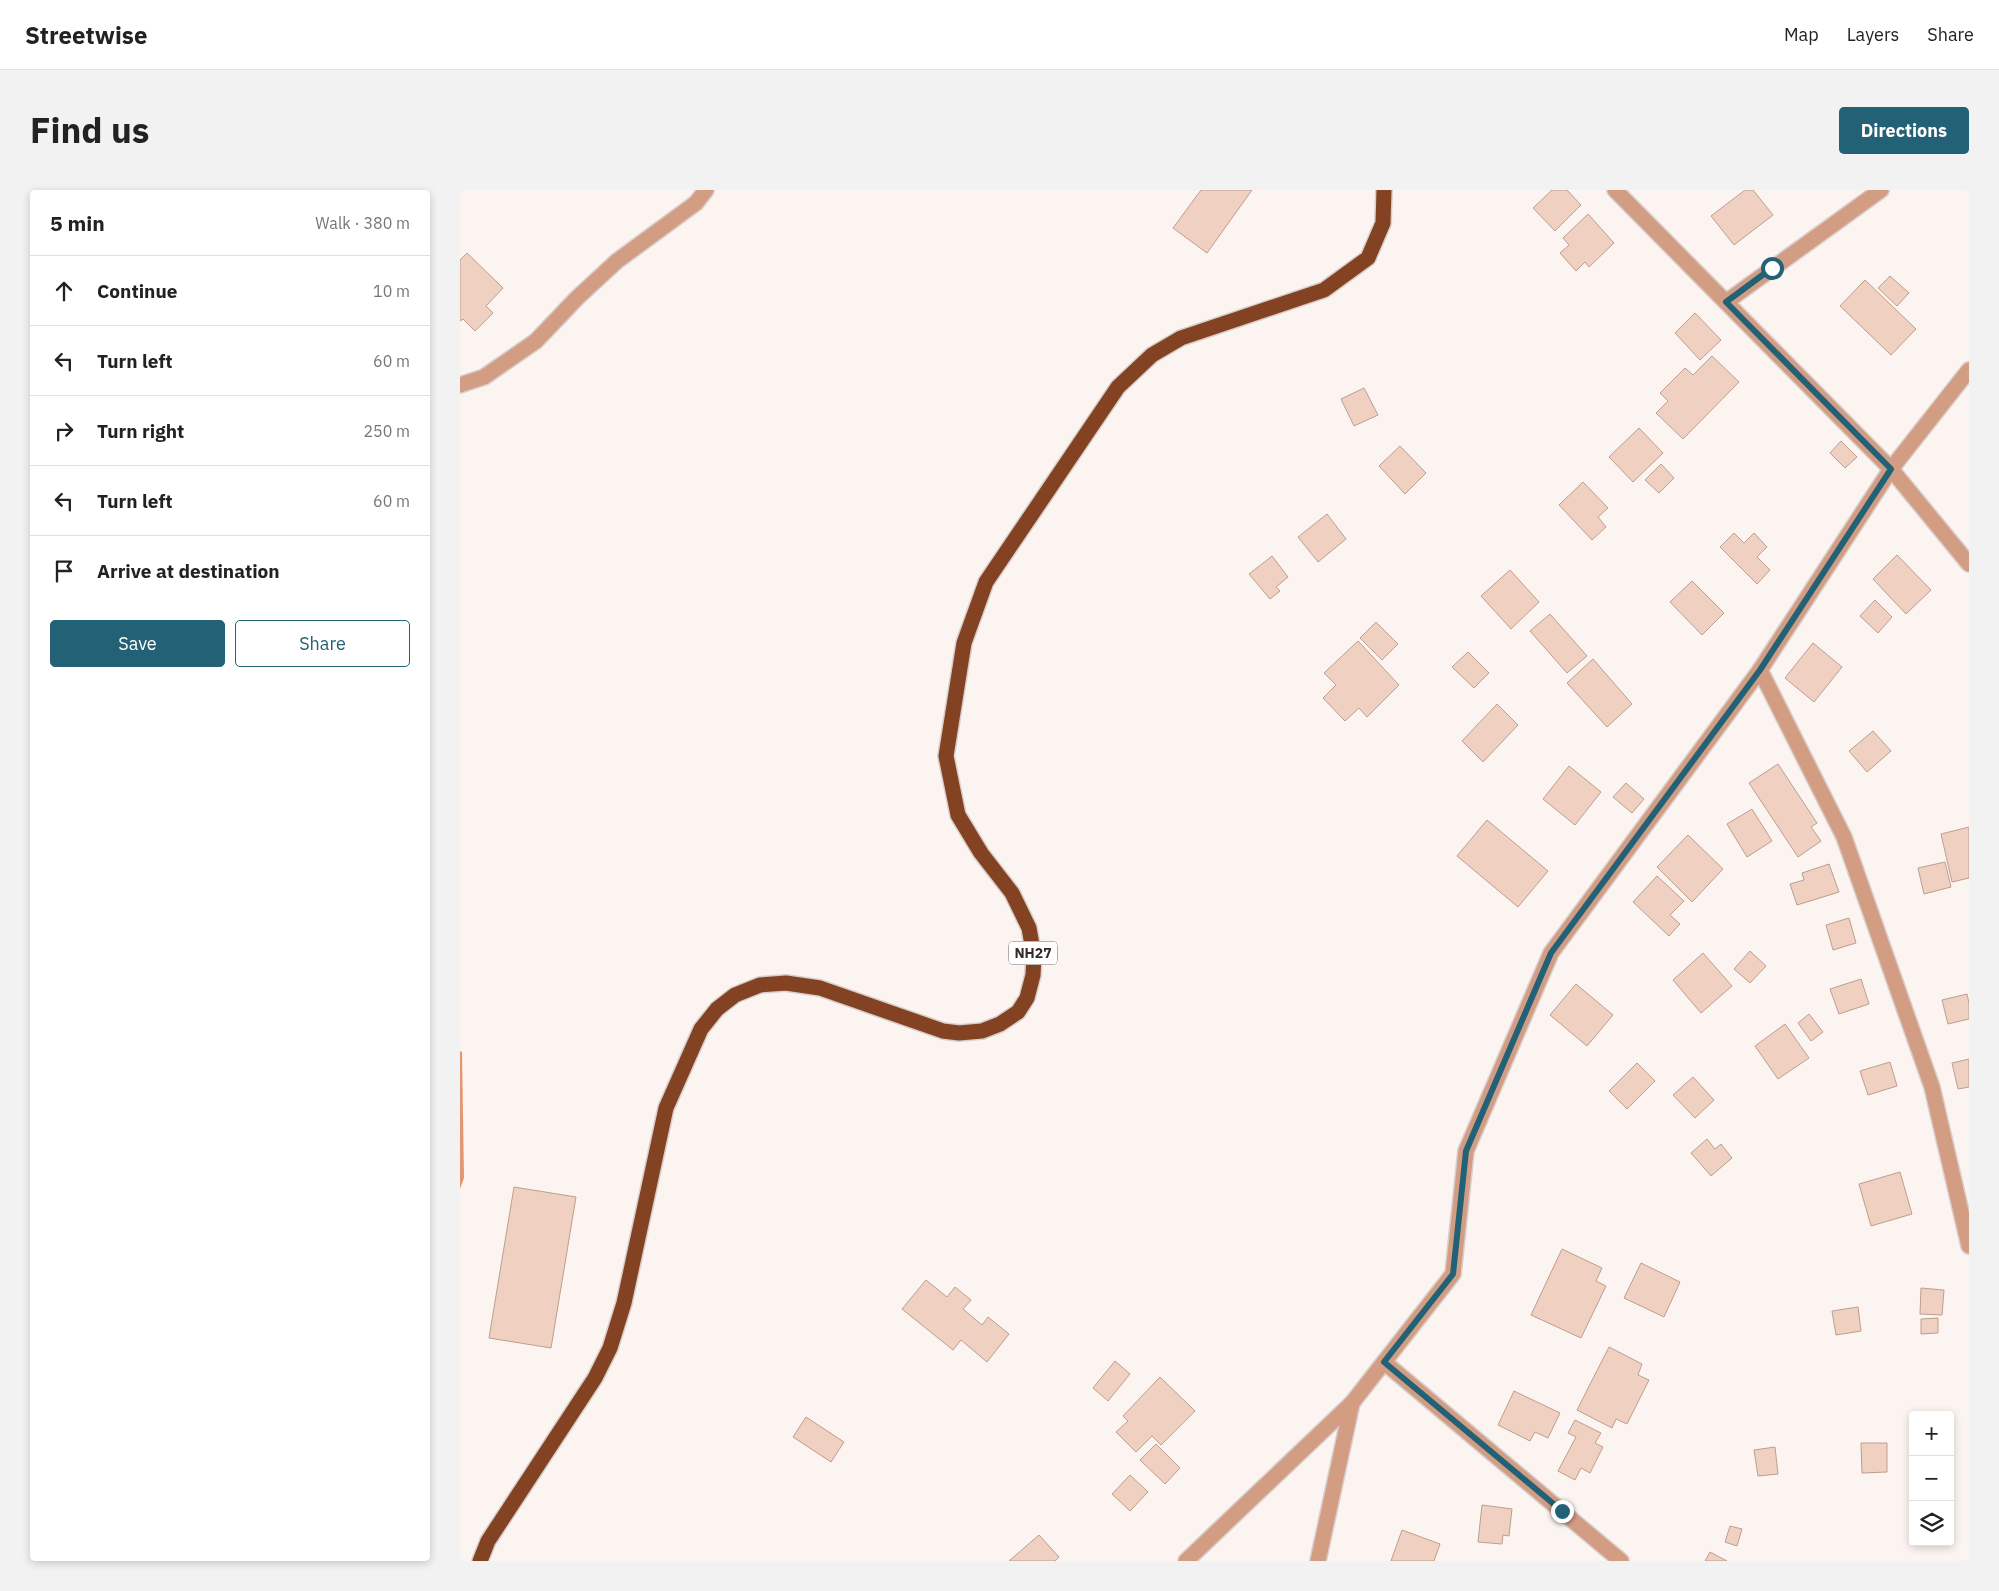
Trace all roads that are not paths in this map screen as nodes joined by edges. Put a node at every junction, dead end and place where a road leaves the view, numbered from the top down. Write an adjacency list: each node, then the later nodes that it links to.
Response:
1 (706, 190): 7 (street)
2 (1384, 190): 14 (highway, NH27)
3 (1615, 190): 5 (street)
4 (1881, 190): 5 (street)
5 (1726, 302): 8 (street)
6 (1969, 370): 8 (street)
7 (460, 385)
8 (1891, 469): 9 (street); 10 (street)
9 (1969, 564)
10 (1760, 670): 11 (street); 12 (street)
11 (1969, 1246)
12 (1384, 1362): 13 (street); 17 (street)
13 (1352, 1403): 15 (street); 16 (street)
14 (480, 1561)
15 (1186, 1561)
16 (1318, 1561)
17 (1621, 1561)

